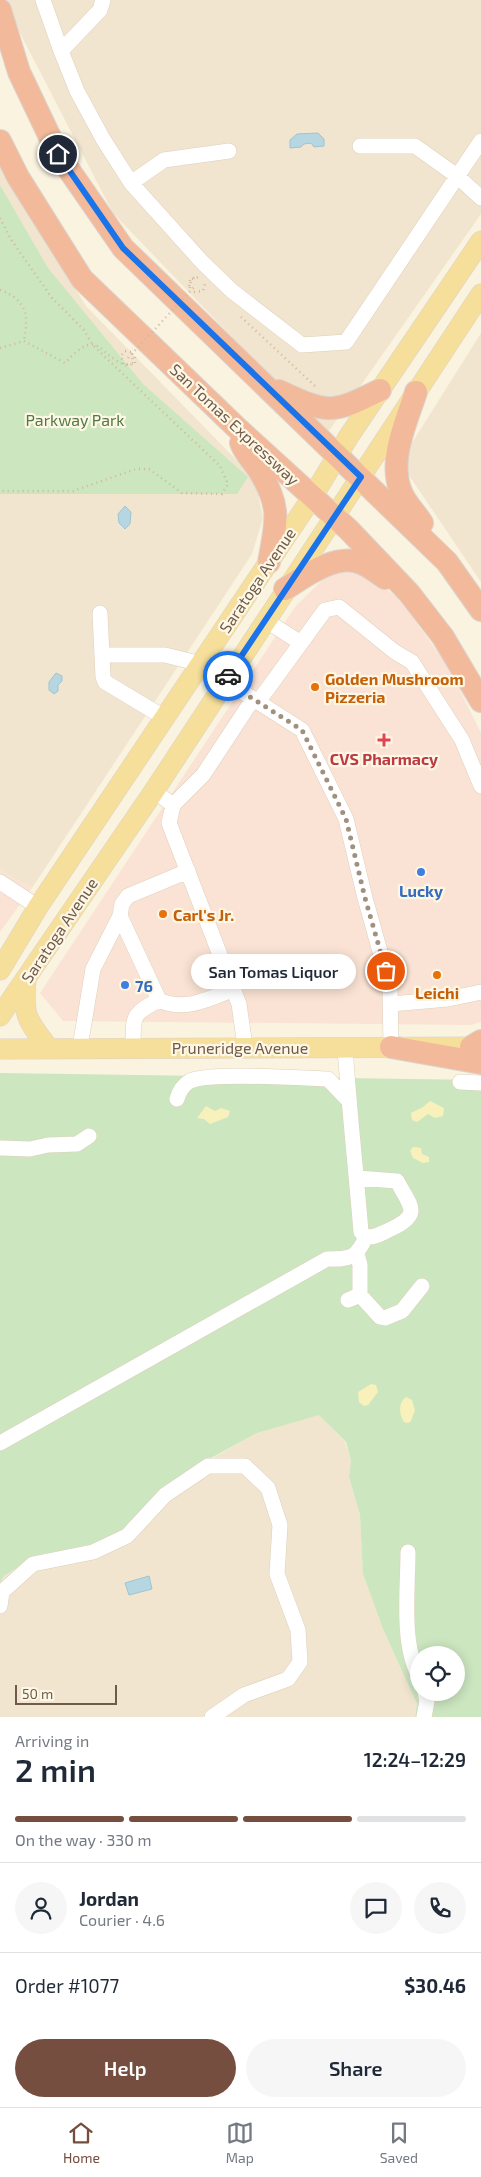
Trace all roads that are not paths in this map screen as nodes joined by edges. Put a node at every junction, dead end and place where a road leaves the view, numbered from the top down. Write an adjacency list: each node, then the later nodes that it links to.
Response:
1 (43, 0): 4 (street)
2 (103, 0): 4 (street)
3 (0, 10): 14 (highway)
4 (61, 52): 10 (street)
5 (0, 141): 17 (highway, San Tomas Expressway)
6 (481, 141): 9 (street)
7 (360, 146): 9 (street)
8 (229, 151): 10 (street)
9 (457, 176): 10 (street); 11 (street)
10 (131, 183)
11 (481, 198)
12 (481, 240): 15 (main road, Saratoga Avenue)
13 (481, 294): 16 (main road, Saratoga Avenue)
14 (246, 368): 15 (highway); 18 (highway)
15 (380, 390): 18 (main road, Saratoga Avenue)
16 (416, 392): 19 (main road, Saratoga Avenue); 23 (highway)
17 (236, 427): 20 (highway, San Tomas Expressway); 22 (highway)
18 (338, 456): 19 (highway); 20 (main road, Saratoga Avenue)
19 (361, 477): 21 (main road, Saratoga Avenue); 23 (highway)
20 (313, 496): 21 (highway, San Tomas Expressway); 22 (main road, Saratoga Avenue)
21 (336, 516): 24 (main road, Saratoga Avenue); 25 (highway, San Tomas Expressway)
22 (269, 562): 31 (main road, Saratoga Avenue)
23 (447, 562): 26 (highway)
24 (285, 589): 25 (highway); 28 (main road, Saratoga Avenue)
25 (408, 593): 34 (highway, San Tomas Expressway)
26 (481, 610)
27 (100, 612): 30 (street)
28 (265, 620): 29 (street); 32 (main road, Saratoga Avenue)
29 (301, 643): 33 (street); 36 (street)
30 (103, 655): 31 (street); 35 (street)
31 (200, 664): 35 (main road, Saratoga Avenue)
32 (225, 681): 33 (street); 37 (main road, Saratoga Avenue)
33 (256, 701): 38 (street); 48 (street)
34 (481, 701)
35 (165, 718): 41 (main road, Saratoga Avenue)
36 (481, 786)
37 (154, 791): 38 (street); 44 (main road, Saratoga Avenue)
38 (173, 805): 39 (street)
39 (188, 871): 42 (street); 45 (street)
40 (0, 882): 41 (street)
41 (38, 907): 43 (main road, Saratoga Avenue)
42 (120, 916): 47 (street); 52 (street)
43 (0, 970)
44 (26, 978): 49 (main road, Saratoga Avenue); 51 (main road)
45 (234, 989): 47 (street); 50 (street)
46 (481, 992): 48 (street)
47 (158, 1000): 53 (street)
48 (391, 1004): 55 (street)
49 (0, 1016)
50 (245, 1046): 53 (main road, Pruneridge Avenue); 54 (main road, Pruneridge Avenue)
51 (48, 1047): 52 (main road, Pruneridge Avenue); 56 (main road, Pruneridge Avenue)
52 (80, 1047): 53 (main road, Pruneridge Avenue)
53 (134, 1047)
54 (346, 1047): 55 (main road, Pruneridge Avenue); 61 (street)
55 (391, 1047): 57 (highway)
56 (0, 1049)
57 (478, 1049)
58 (460, 1082): 59 (street)
59 (481, 1083)
60 (176, 1099): 61 (street)
61 (350, 1100): 64 (street)
62 (89, 1136): 63 (street)
63 (0, 1148)
64 (357, 1178): 65 (street); 65 (street)
65 (366, 1237): 66 (street)
66 (357, 1254): 67 (street); 68 (street)
67 (422, 1286)
68 (0, 1443)
69 (408, 1552): 71 (street)
70 (0, 1606): 73 (street)
71 (410, 1646)
72 (427, 1701): 74 (street)
73 (212, 1717)
74 (424, 1717)

